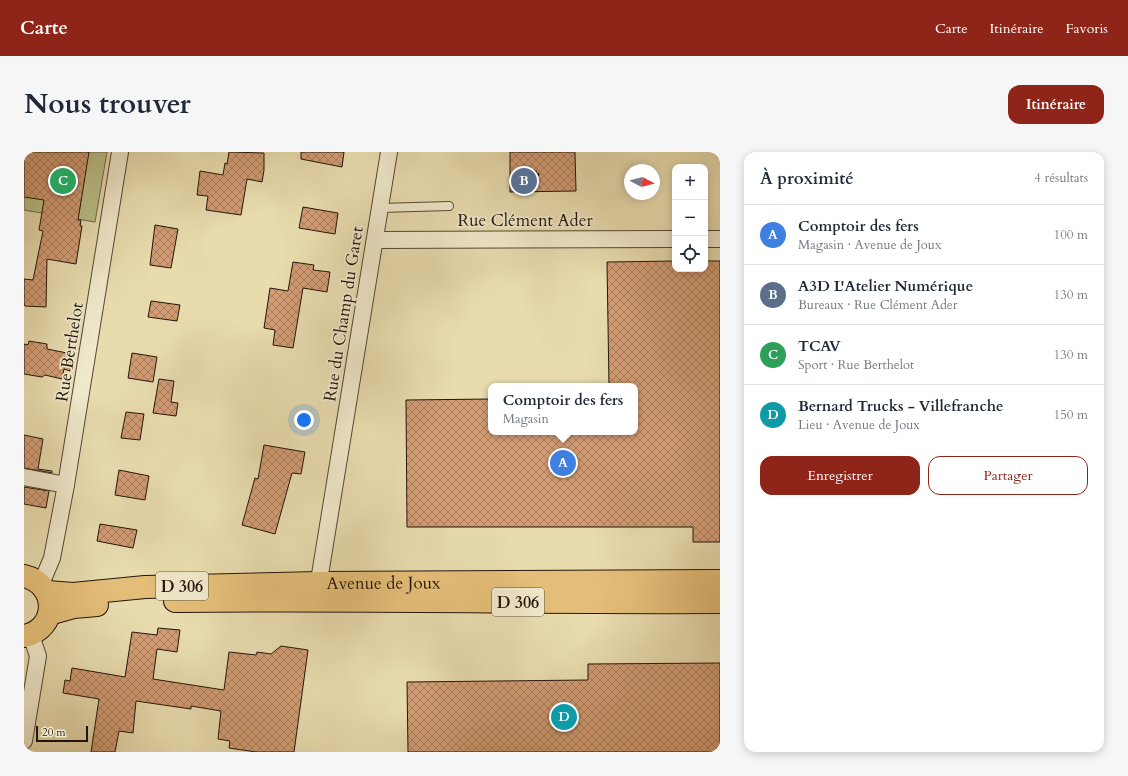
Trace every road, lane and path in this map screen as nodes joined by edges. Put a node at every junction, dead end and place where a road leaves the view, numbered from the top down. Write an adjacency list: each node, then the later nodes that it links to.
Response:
1 (120, 152): 11 (street, Rue Berthelot)
2 (389, 152): 5 (street, Rue du Champ du Garet)
3 (538, 172): 3 (path)
4 (449, 206): 5 (lane)
5 (380, 208): 9 (street, Rue du Champ du Garet)
6 (672, 239): 9 (street, Rue Clément Ader)
7 (708, 239): 8 (street)
8 (720, 239)
9 (375, 240): 14 (street, Rue du Champ du Garet)
10 (24, 477): 11 (street)
11 (66, 485): 12 (street, Rue Berthelot)
12 (34, 582): 14 (main road, Avenue de Joux / D 306); 16 (main road)
13 (720, 582): 14 (main road, Avenue de Joux / D 306)
14 (318, 592): 15 (main road, Avenue de Joux / D 306); 16 (main road, Avenue de Joux / D 306)
15 (720, 602)
16 (49, 614): 17 (main road)
17 (27, 635): 18 (street)
18 (24, 741)

